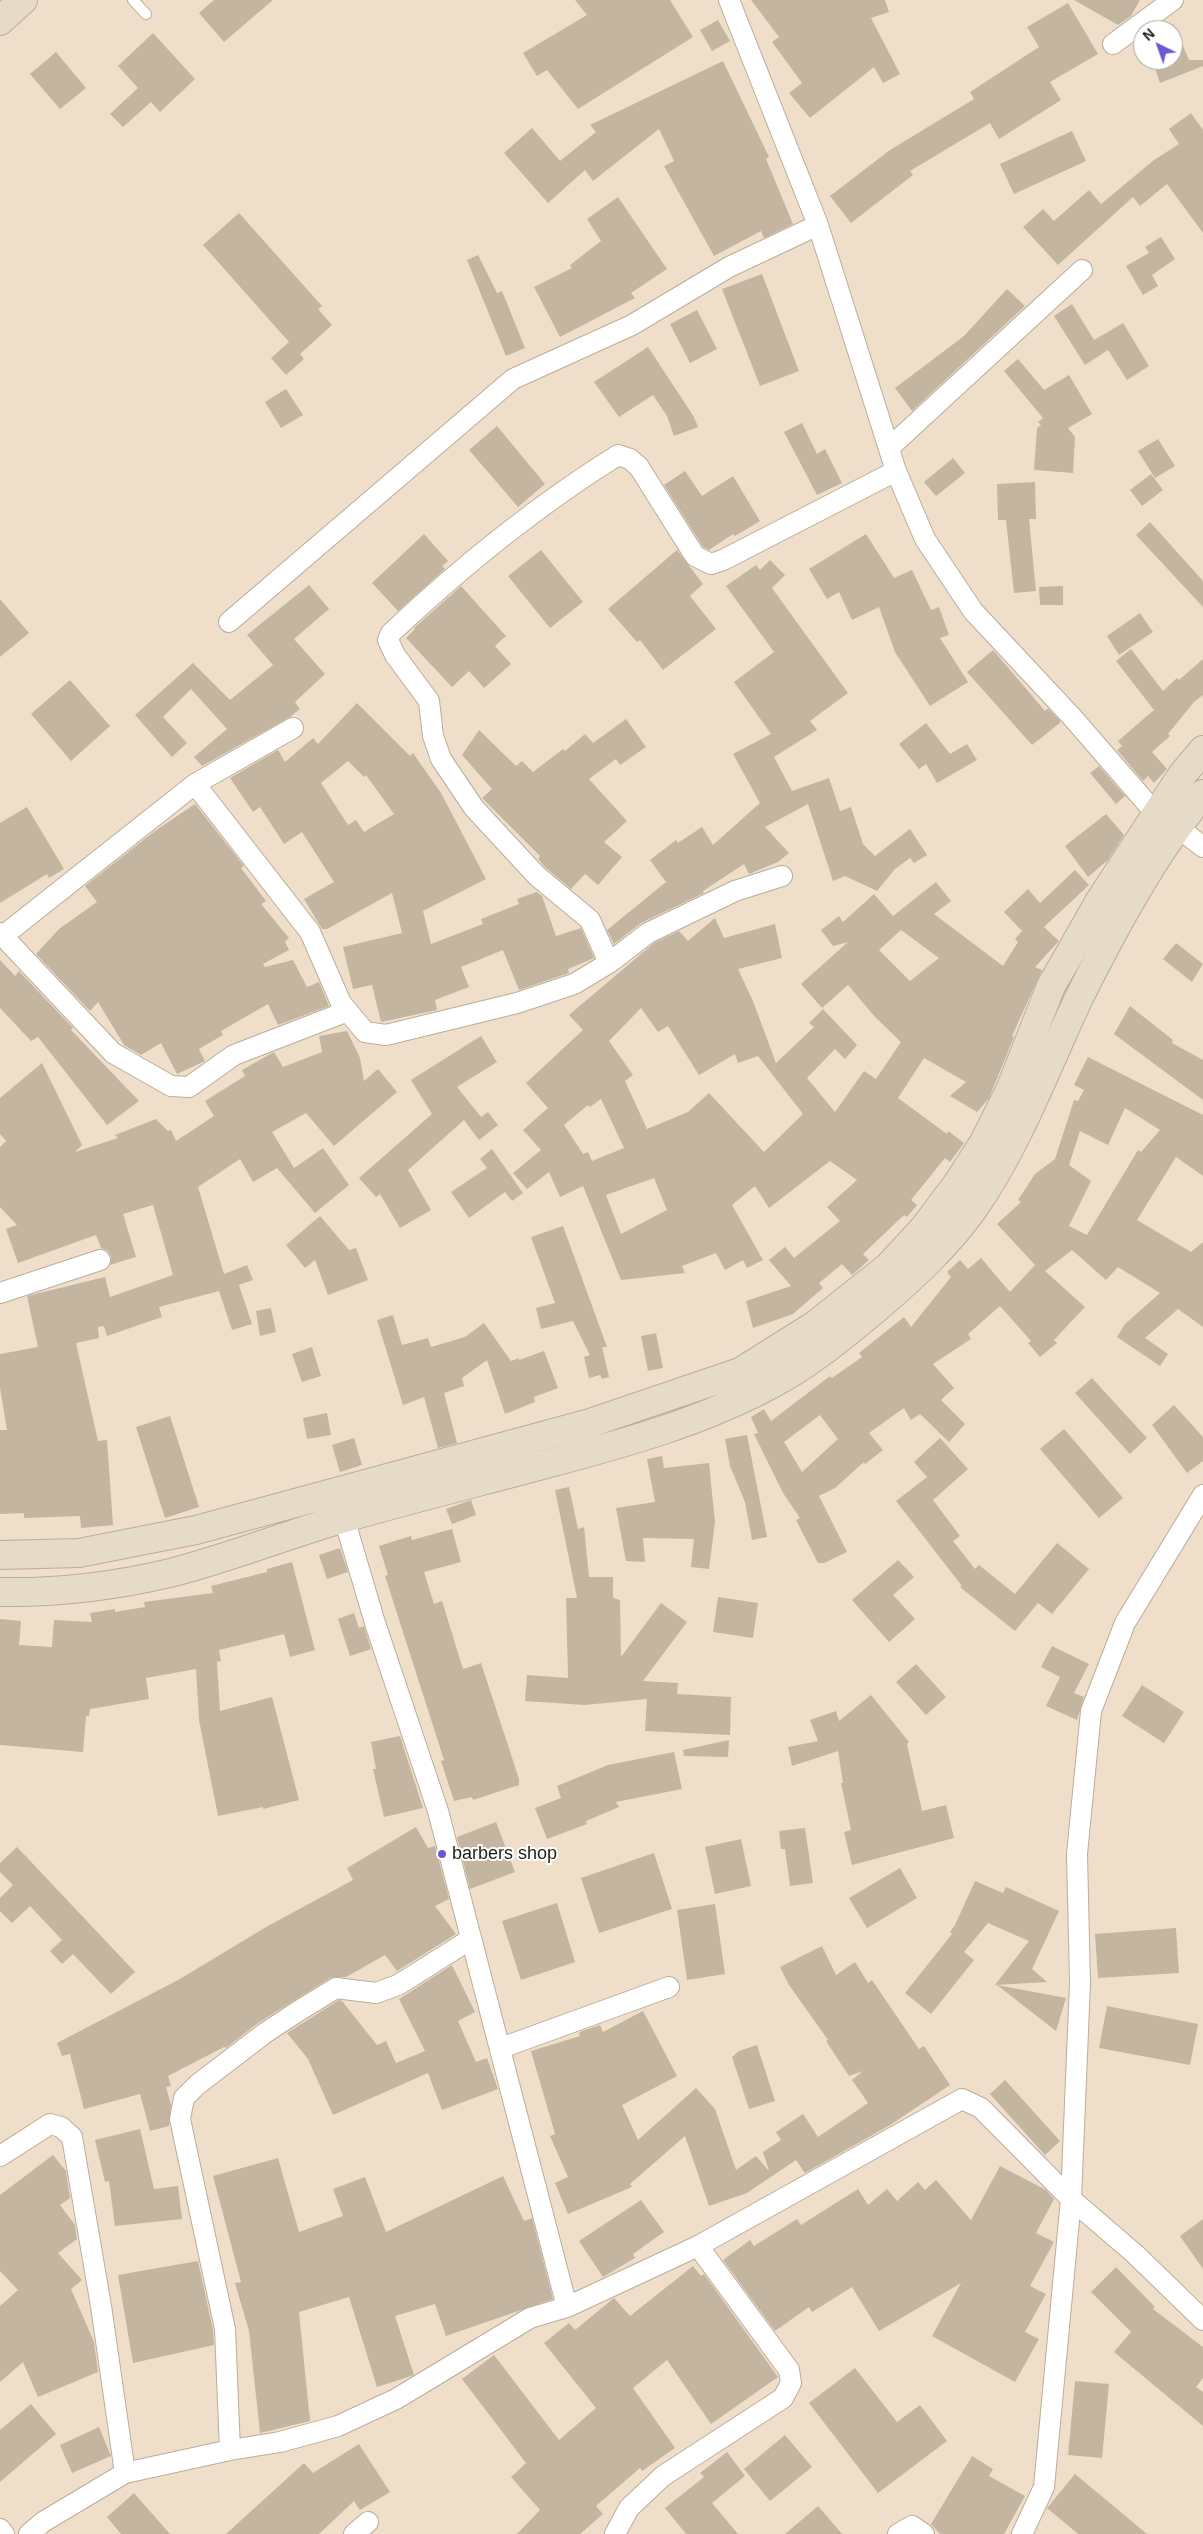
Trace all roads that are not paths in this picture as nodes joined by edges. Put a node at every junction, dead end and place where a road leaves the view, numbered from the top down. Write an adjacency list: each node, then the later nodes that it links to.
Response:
1 (24, 0): 6 (main road)
2 (133, 0): 5 (lane)
3 (729, 0): 8 (street)
4 (1173, 0): 7 (street)
5 (146, 14)
6 (0, 21)
7 (1113, 44)
8 (818, 225): 10 (street); 12 (street)
9 (1082, 270): 10 (street)
10 (889, 448): 11 (street)
11 (896, 471): 17 (street); 21 (street)
12 (229, 622)
13 (293, 728): 15 (street)
14 (1203, 750): 17 (main road)
15 (195, 784): 20 (street); 22 (street)
16 (1203, 794): 17 (main road)
17 (1167, 821): 18 (street); 26 (main road); 27 (main road)
18 (1203, 847)
19 (782, 876): 21 (street)
20 (2, 934): 22 (street)
21 (610, 963): 22 (street)
22 (348, 1011)
23 (100, 1260): 24 (street)
24 (0, 1292)
25 (1203, 1495): 33 (street)
26 (344, 1518): 28 (main road); 29 (street)
27 (0, 1555)
28 (0, 1592)
29 (471, 1939): 31 (street); 37 (street)
30 (669, 1987): 31 (street)
31 (501, 2048): 35 (street)
32 (0, 2156): 38 (street)
33 (1071, 2199): 34 (street); 36 (street); 45 (street)
34 (698, 2246): 35 (street); 42 (street)
35 (567, 2307): 37 (street)
36 (1199, 2308)
37 (230, 2450): 38 (street)
38 (125, 2473): 41 (street)
39 (0, 2528): 40 (street)
40 (4, 2534)
41 (29, 2534)
42 (615, 2534)
43 (898, 2534): 44 (street)
44 (924, 2534)
45 (1022, 2534)

